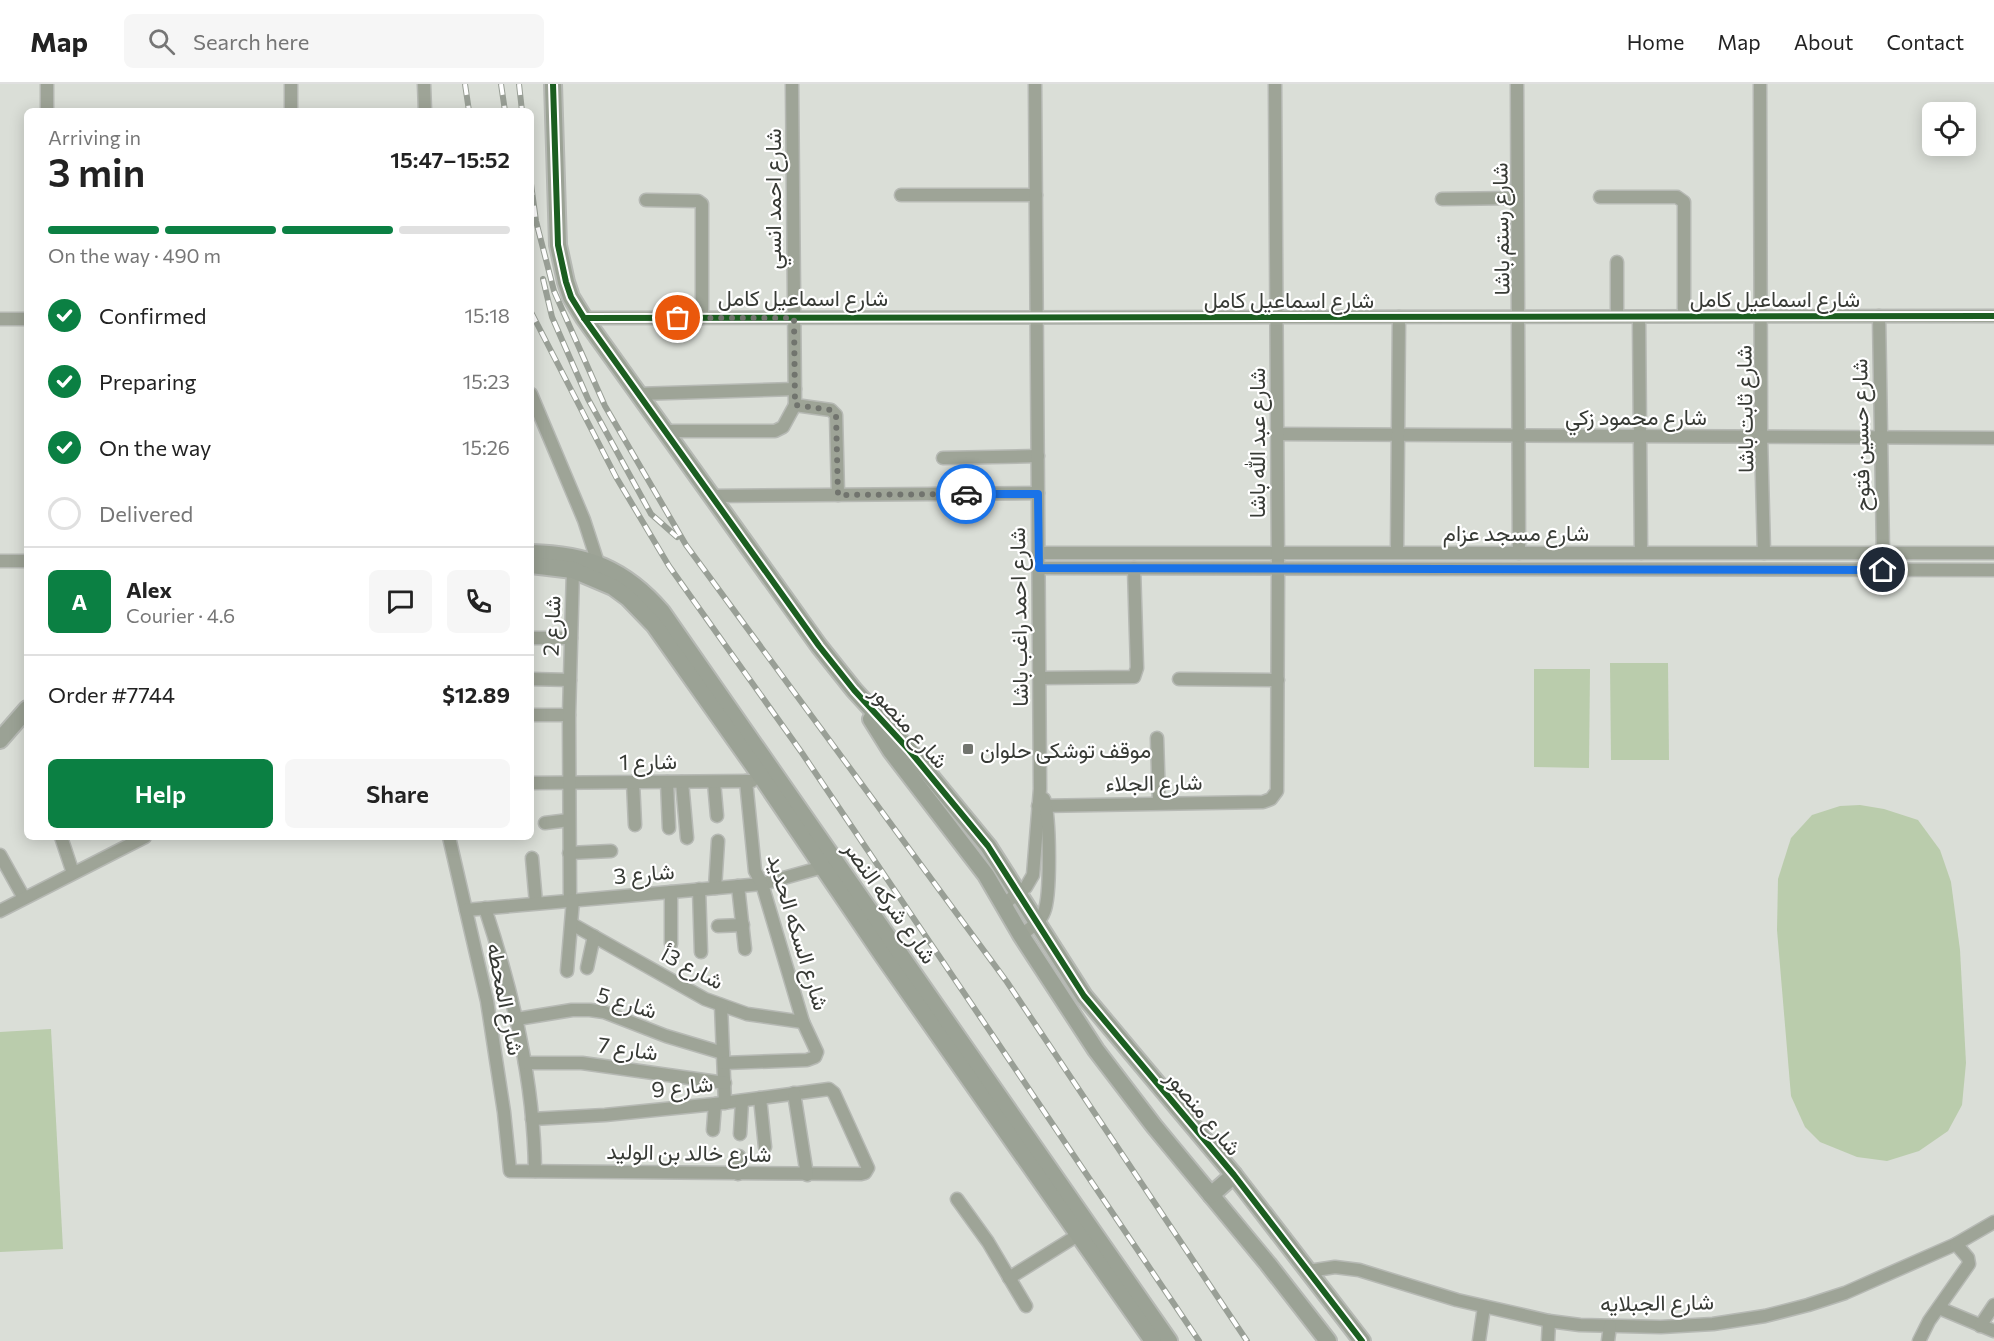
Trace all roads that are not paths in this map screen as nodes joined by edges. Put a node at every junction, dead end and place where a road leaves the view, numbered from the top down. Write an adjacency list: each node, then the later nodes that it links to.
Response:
1 (47, 84): 10 (street)
2 (291, 84): 11 (street)
3 (424, 84): 12 (street)
4 (553, 84): 30 (street, شارع منصور)
5 (792, 84): 32 (street, شارع احمد انسي)
6 (1035, 84): 14 (street, شارع احمد راغب باشا)
7 (1275, 84): 26 (street, شارع عبد الله باشا)
8 (1517, 84): 16 (street, شارع رستم باشا)
9 (1760, 84): 22 (street, شارع ثابت باشا)
10 (48, 108)
11 (291, 108)
12 (425, 108)
13 (901, 195): 14 (street)
14 (1036, 195): 25 (street, شارع احمد راغب باشا)
15 (1600, 196): 21 (street)
16 (1517, 198): 17 (street); 28 (street, شارع رستم باشا)
17 (1442, 199)
18 (646, 200): 31 (street)
19 (1617, 262): 20 (street)
20 (1617, 316): 28 (street, شارع اسماعيل كامل); 29 (street, شارع اسماعيل كامل)
21 (1684, 316): 22 (street, شارع اسماعيل كامل); 29 (street, شارع اسماعيل كامل)
22 (1761, 316): 23 (street, شارع اسماعيل كامل); 44 (street, شارع ثابت باشا)
23 (1879, 316): 24 (street, شارع اسماعيل كامل); 45 (street, شارع حسين فتوح)
24 (1994, 316)
25 (1037, 317): 26 (street, شارع اسماعيل كامل); 32 (street, شارع اسماعيل كامل); 47 (street, شارع احمد راغب باشا)
26 (1277, 317): 27 (street, شارع اسماعيل كامل); 40 (street, شارع عبد الله باشا)
27 (1399, 317): 28 (street, شارع اسماعيل كامل); 41 (street)
28 (1519, 317): 42 (street, شارع رستم باشا)
29 (1639, 317): 43 (street)
30 (584, 318): 31 (street, شارع اسماعيل كامل); 36 (street, شارع منصور)
31 (702, 318): 32 (street, شارع اسماعيل كامل)
32 (794, 318): 35 (street, شارع احمد انسي)
33 (0, 319): 34 (street)
34 (24, 319)
35 (795, 389): 36 (street); 38 (street, شارع احمد انسي)
36 (637, 394): 39 (street, شارع منصور)
37 (534, 401): 63 (street)
38 (795, 405): 39 (street); 50 (street)
39 (665, 431): 51 (street, شارع منصور)
40 (1277, 434): 41 (street, شارع محمود زكي); 55 (street, شارع عبد الله باشا)
41 (1398, 435): 42 (street, شارع محمود زكي); 52 (street)
42 (1519, 436): 43 (street, شارع محمود زكي); 56 (street, شارع رستم باشا)
43 (1640, 436): 44 (street, شارع محمود زكي); 57 (street)
44 (1761, 437): 45 (street, شارع محمود زكي); 58 (street, شارع ثابت باشا)
45 (1881, 438): 46 (street, شارع محمود زكي); 59 (street, شارع حسين فتوح)
46 (1994, 438)
47 (1038, 456): 48 (street); 49 (street, شارع احمد راغب باشا)
48 (943, 458)
49 (1038, 494): 50 (street); 54 (street, شارع احمد راغب باشا)
50 (838, 495): 51 (street)
51 (712, 496): 77 (street, شارع منصور)
52 (1397, 552): 55 (street, شارع مسجد عزام); 56 (street, شارع مسجد عزام)
53 (534, 553): 63 (street, شارع شركه النصر)
54 (1038, 553): 55 (street, شارع مسجد عزام); 65 (street, شارع احمد راغب باشا)
55 (1278, 553): 67 (street, شارع عبد الله باشا)
56 (1519, 553): 57 (street, شارع مسجد عزام)
57 (1641, 553): 58 (street, شارع مسجد عزام)
58 (1764, 553): 59 (street, شارع مسجد عزام)
59 (1882, 553): 60 (street, شارع مسجد عزام)
60 (1994, 553)
61 (0, 561): 62 (street)
62 (24, 561)
63 (598, 563): 172 (street, شارع شركه النصر)
64 (534, 565): 68 (street, شارع شركه النصر)
65 (1039, 568): 66 (street, شارع مسجد عزام); 72 (street, شارع احمد راغب باشا)
66 (1134, 568): 67 (street, شارع مسجد عزام); 72 (street)
67 (1278, 568): 69 (street, شارع مسجد عزام); 76 (street, شارع عبد الله باشا)
68 (573, 570): 71 (street, شارع 2); 88 (street, شارع شركه النصر)
69 (1994, 570)
70 (534, 638): 71 (street)
71 (571, 638): 75 (street, شارع 2)
72 (1040, 678): 93 (street, شارع احمد راغب باشا)
73 (534, 679): 75 (street)
74 (1179, 679): 76 (street)
75 (570, 680): 80 (street, شارع 2)
76 (1278, 680): 91 (street, شارع عبد الله باشا)
77 (854, 690): 115 (street, شارع منصور); 119 (street, شارع منصور)
78 (24, 712): 82 (street)
79 (534, 714): 80 (street)
80 (569, 715): 90 (street, شارع 2)
81 (1157, 738): 92 (street)
82 (0, 740)
83 (746, 781): 87 (street, شارع 1); 88 (street, شارع 1); 110 (street, شارع السكه الحديد)
84 (633, 782): 85 (street, شارع 1); 90 (street, شارع 1); 97 (street)
85 (667, 782): 86 (street, شارع 1); 98 (street)
86 (682, 782): 87 (street, شارع 1); 99 (street)
87 (714, 782): 94 (street)
88 (765, 782): 108 (street, شارع شركه النصر)
89 (534, 783): 90 (street, شارع 1)
90 (569, 783): 95 (street, شارع 2)
91 (1271, 799): 92 (street, شارع الجلاء)
92 (1158, 802): 93 (street, شارع الجلاء)
93 (1042, 805): 115 (street, شارع احمد راغب باشا); 123 (street, شارع احمد راغب باشا)
94 (717, 816)
95 (569, 820): 96 (street); 105 (street, شارع 2)
96 (545, 823)
97 (635, 825)
98 (669, 828)
99 (687, 838)
100 (62, 840): 109 (street)
101 (450, 840): 121 (street, شارع المحطه)
102 (718, 841): 112 (street)
103 (121, 843): 109 (street)
104 (611, 851): 105 (street)
105 (569, 853): 117 (street, شارع 2)
106 (0, 855): 116 (street)
107 (532, 858): 118 (street)
108 (823, 867): 110 (street, شارع 3); 159 (street, شارع شركه النصر)
109 (73, 873): 116 (street)
110 (762, 884): 111 (street, شارع 3); 136 (street, شارع السكه الحديد)
111 (738, 886): 112 (street, شارع 3); 125 (street)
112 (715, 888): 113 (street, شارع 3)
113 (699, 890): 114 (street, شارع 3); 131 (street)
114 (671, 892): 117 (street, شارع 3); 129 (street)
115 (1020, 893): 119 (street, شارع احمد راغب باشا); 123 (street, شارع منصور)
116 (24, 898): 122 (street)
117 (571, 900): 118 (street, شارع 3); 124 (street, شارع 2)
118 (536, 903): 120 (street, شارع 3)
119 (1004, 904): 127 (street, شارع منصور)
120 (485, 908): 121 (street, شارع 3); 135 (street, شارع المحطه)
121 (466, 910): 150 (street, شارع المحطه)
122 (0, 911)
123 (1038, 922): 127 (street); 155 (street, شارع منصور)
124 (572, 924): 128 (street, شارع 3أ); 133 (street, شارع 2)
125 (742, 925): 126 (street); 130 (street)
126 (718, 926)
127 (1021, 935): 156 (street, شارع منصور)
128 (594, 936): 132 (street); 134 (street, شارع 3أ)
129 (671, 944)
130 (745, 949)
131 (701, 952)
132 (587, 968)
133 (567, 971)
134 (721, 1005): 136 (street, شارع 3أ); 138 (street)
135 (517, 1019): 138 (street, شارع 5); 139 (street, شارع المحطه)
136 (804, 1022): 137 (street, شارع السكه الحديد)
137 (815, 1057): 138 (street, شارع 5)
138 (724, 1058): 140 (street)
139 (525, 1063): 140 (street, شارع 7); 145 (street, شارع المحطه)
140 (725, 1083): 144 (street)
141 (794, 1093): 142 (street, شارع 9); 152 (street, شارع 9); 154 (street)
142 (760, 1098): 143 (street, شارع 9); 148 (street)
143 (742, 1101): 144 (street, شارع 9); 147 (street)
144 (720, 1104): 145 (street, شارع 9); 146 (street)
145 (532, 1119): 151 (street, شارع المحطه)
146 (713, 1130)
147 (740, 1134)
148 (765, 1147)
149 (739, 1156): 153 (street)
150 (510, 1171): 151 (street, شارع خالد بن الوليد)
151 (535, 1171): 153 (street, شارع خالد بن الوليد)
152 (867, 1171): 154 (street, شارع خالد بن الوليد)
153 (738, 1174): 154 (street, شارع خالد بن الوليد)
154 (807, 1175)
155 (1234, 1175): 156 (street); 161 (street, شارع منصور)
156 (1210, 1194): 173 (street, شارع منصور)
157 (957, 1199): 162 (street)
158 (1994, 1222): 160 (street, شارع الجبلايه)
159 (1078, 1235): 162 (street); 171 (street, شارع شركه النصر)
160 (1956, 1244): 166 (street); 168 (street, شارع الجبلايه)
161 (1309, 1271): 165 (street, شارع الجبلايه); 174 (street, شارع منصور)
162 (1009, 1278): 164 (street)
163 (1994, 1305): 169 (street)
164 (1026, 1306)
165 (1484, 1307): 167 (street, شارع الجبلايه); 175 (street)
166 (1939, 1308): 169 (street); 178 (street)
167 (1549, 1321): 168 (street, شارع الجبلايه); 176 (street)
168 (1610, 1326): 177 (street)
169 (1980, 1326): 170 (street)
170 (1994, 1331)
171 (1153, 1341)
172 (1169, 1341)
173 (1328, 1341)
174 (1362, 1341)
175 (1479, 1341)
176 (1548, 1341)
177 (1608, 1341)
178 (1919, 1341)

